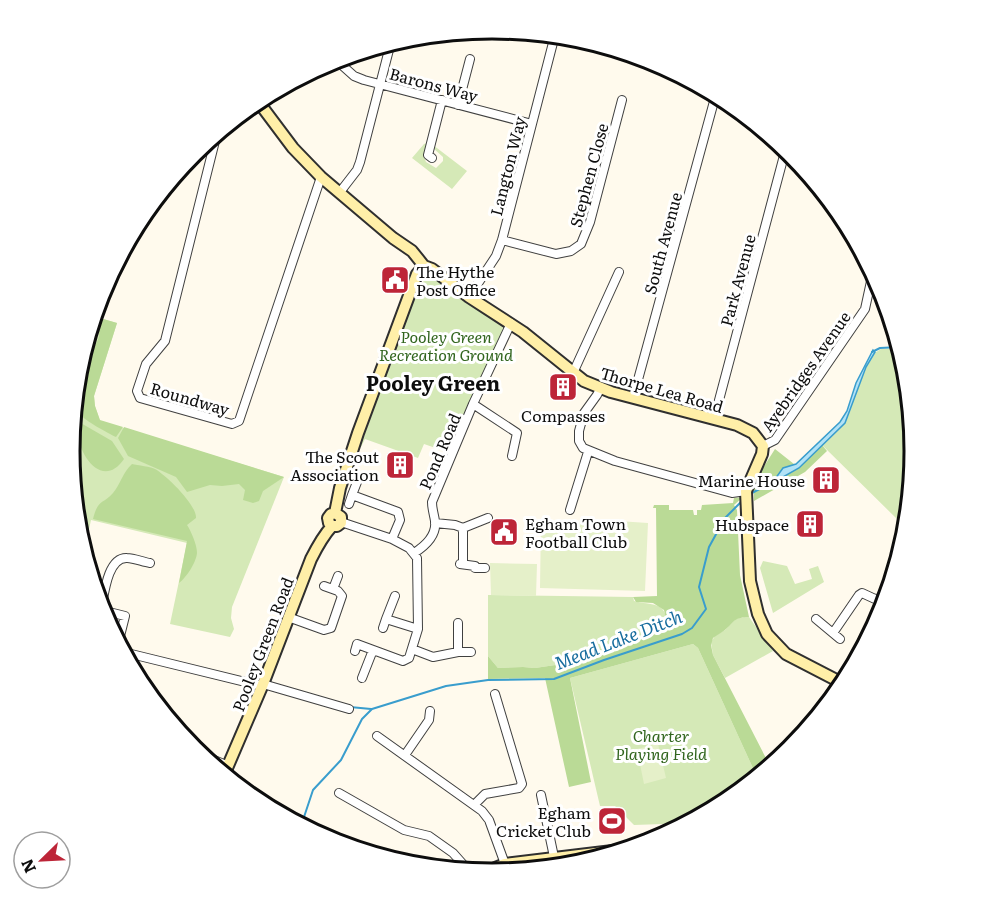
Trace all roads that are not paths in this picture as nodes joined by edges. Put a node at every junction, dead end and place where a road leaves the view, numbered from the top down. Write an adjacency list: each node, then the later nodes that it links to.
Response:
1 (553, 44): 11 (street, Langton Way)
2 (388, 52): 5 (street)
3 (470, 59): 9 (street)
4 (344, 67): 5 (street, Barons Way)
5 (379, 84): 6 (street, Barons Way); 16 (street)
6 (442, 100): 9 (street, Barons Way); 13 (street)
7 (622, 100): 17 (street, Stephen Close)
8 (713, 103): 25 (street, South Avenue)
9 (458, 105): 11 (street, Barons Way)
10 (263, 108): 15 (main road, Thorpe Lea Road)
11 (532, 124): 17 (street, Langton Way)
12 (213, 148): 15 (street, Roundway)
13 (432, 158)
14 (783, 160): 27 (street, Park Avenue)
15 (321, 177): 16 (main road, Thorpe Lea Road)
16 (340, 192): 18 (main road, Thorpe Lea Road)
17 (502, 240): 21 (street, Langton Way)
18 (424, 266): 21 (main road, Thorpe Lea Road); 37 (main road, Pooley Green Road)
19 (619, 272): 23 (street)
20 (870, 286): 28 (street, Ayebridges Avenue)
21 (469, 297): 22 (main road, Thorpe Lea Road)
22 (511, 323): 23 (main road, Thorpe Lea Road); 26 (street, Pond Road)
23 (573, 373): 24 (main road, Thorpe Lea Road)
24 (600, 389): 25 (main road, Thorpe Lea Road); 29 (street)
25 (633, 398): 27 (main road, Thorpe Lea Road)
26 (473, 404): 30 (street); 38 (street, Pond Road)
27 (714, 419): 28 (main road, Thorpe Lea Road)
28 (763, 446): 32 (main road)
29 (588, 452): 32 (street); 35 (street)
30 (513, 456)
31 (359, 477): 33 (street)
32 (746, 491): 67 (main road)
33 (352, 495): 34 (street); 40 (street)
34 (349, 504)
35 (570, 510)
36 (488, 518): 39 (street)
37 (336, 520): 40 (street); 51 (main road, Pooley Green Road)
38 (435, 523): 39 (street); 41 (street, Pond Road)
39 (464, 528): 43 (street)
40 (392, 539): 41 (street)
41 (414, 553): 56 (street)
42 (150, 563): 47 (street)
43 (485, 568)
44 (339, 576): 46 (street)
45 (324, 586): 46 (street)
46 (333, 589): 51 (street)
47 (105, 592)
48 (395, 596): 52 (street)
49 (877, 599): 58 (street)
50 (113, 613): 57 (street)
51 (288, 617): 68 (main road, Pooley Green Road)
52 (386, 619): 55 (street); 56 (street)
53 (816, 619): 58 (street)
54 (458, 622): 63 (street)
55 (383, 628)
56 (418, 629): 60 (street)
57 (121, 631)
58 (832, 633): 59 (street)
59 (840, 639)
60 (412, 649): 61 (street); 63 (street)
61 (373, 650): 62 (street); 66 (street)
62 (355, 651)
63 (458, 652): 64 (street)
64 (471, 652)
65 (134, 655): 68 (street)
66 (362, 678)
67 (835, 680)
68 (262, 685): 70 (street); 74 (main road, Pooley Green Road)
69 (495, 694): 77 (street)
70 (349, 709)
71 (430, 711): 73 (street)
72 (383, 736): 73 (street)
73 (405, 755): 77 (street)
74 (227, 766)
75 (339, 793): 80 (street)
76 (541, 795): 79 (street)
77 (475, 804): 82 (street)
78 (570, 855): 79 (main road)
79 (554, 857): 81 (main road)
80 (461, 862)
81 (522, 862)
82 (505, 863)

